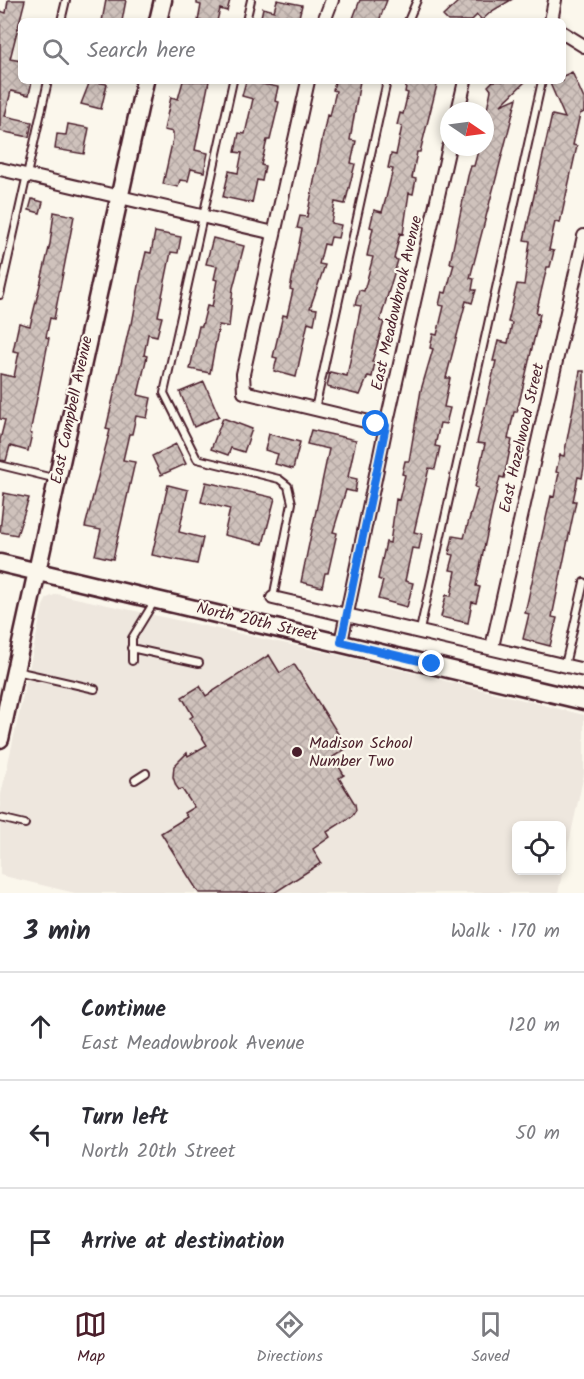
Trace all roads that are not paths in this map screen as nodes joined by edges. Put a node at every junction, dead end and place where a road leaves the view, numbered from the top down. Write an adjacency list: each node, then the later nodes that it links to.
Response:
1 (66, 0): 7 (lane)
2 (163, 0): 8 (street)
3 (251, 0): 9 (lane)
4 (332, 0): 10 (street)
5 (417, 0): 11 (lane)
6 (555, 0): 12 (street)
7 (62, 18)
8 (159, 18)
9 (247, 18)
10 (325, 18)
11 (409, 18)
12 (551, 18)
13 (566, 35): 14 (street)
14 (584, 46)
15 (47, 84): 25 (lane)
16 (144, 84): 26 (street, East Campbell Avenue)
17 (232, 84): 27 (lane)
18 (307, 84): 28 (street)
19 (386, 84): 31 (lane)
20 (464, 84): 22 (street)
21 (541, 84): 41 (lane)
22 (460, 102)
23 (448, 156): 32 (street, East Meadowbrook Avenue)
24 (0, 169): 25 (street)
25 (27, 175): 26 (street); 30 (lane)
26 (119, 197): 27 (street); 34 (street, East Campbell Avenue)
27 (203, 216): 28 (street); 38 (lane)
28 (274, 233): 31 (street)
29 (584, 236): 43 (street, East Hazelwood Street)
30 (0, 295)
31 (315, 410): 32 (street)
32 (386, 426): 40 (street, East Meadowbrook Avenue)
33 (0, 465): 34 (lane)
34 (57, 479): 36 (street, East Campbell Avenue)
35 (0, 563): 36 (street, North 20th Street)
36 (37, 571): 39 (street, North 20th Street); 49 (street, East Campbell Avenue)
37 (584, 582): 47 (lane)
38 (273, 598): 40 (street, North 20th Street)
39 (156, 599): 42 (street, North 20th Street); 44 (lane)
40 (347, 614): 41 (street, North 20th Street); 42 (street, East Meadowbrook Avenue)
41 (420, 630): 43 (street, North 20th Street)
42 (341, 642): 51 (street, North 20th Street)
43 (492, 647): 47 (street, North 20th Street)
44 (131, 648): 45 (lane); 46 (lane)
45 (132, 661)
46 (199, 663)
47 (565, 665): 48 (street, North 20th Street)
48 (584, 670)
49 (15, 671): 50 (lane); 52 (street, East Campbell Avenue)
50 (95, 689)
51 (584, 701)
52 (2, 708): 53 (street, East Campbell Avenue)
53 (0, 739)
54 (146, 773): 55 (lane)
55 (135, 780)
56 (0, 818): 57 (lane)
57 (25, 824)

